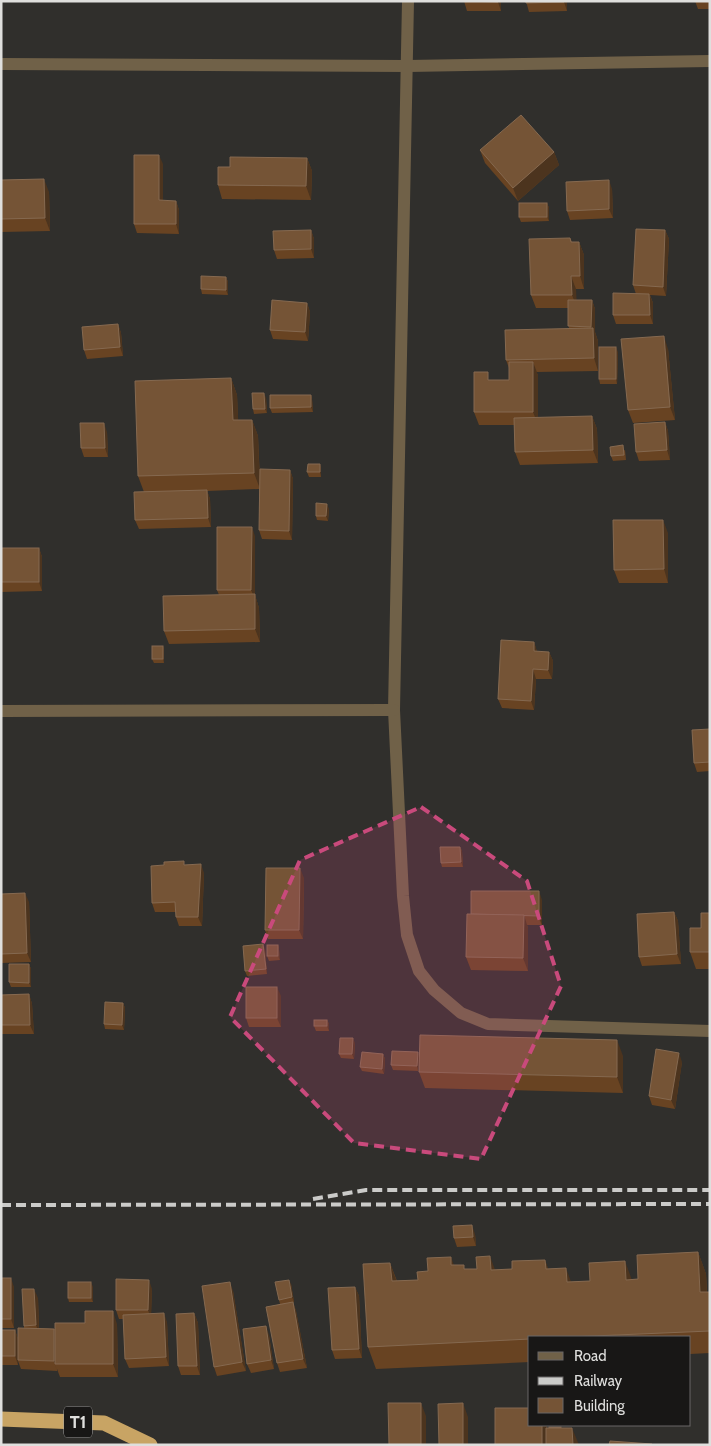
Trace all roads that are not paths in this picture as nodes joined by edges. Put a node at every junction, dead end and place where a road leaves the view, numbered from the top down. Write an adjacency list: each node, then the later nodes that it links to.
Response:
1 (408, 1): 4 (street)
2 (710, 61): 4 (street)
3 (1, 64): 4 (street)
4 (408, 66): 6 (street)
5 (1, 710): 6 (street)
6 (394, 710): 7 (street)
7 (710, 1031)
8 (1, 1420): 9 (highway, T1)
9 (150, 1445)

